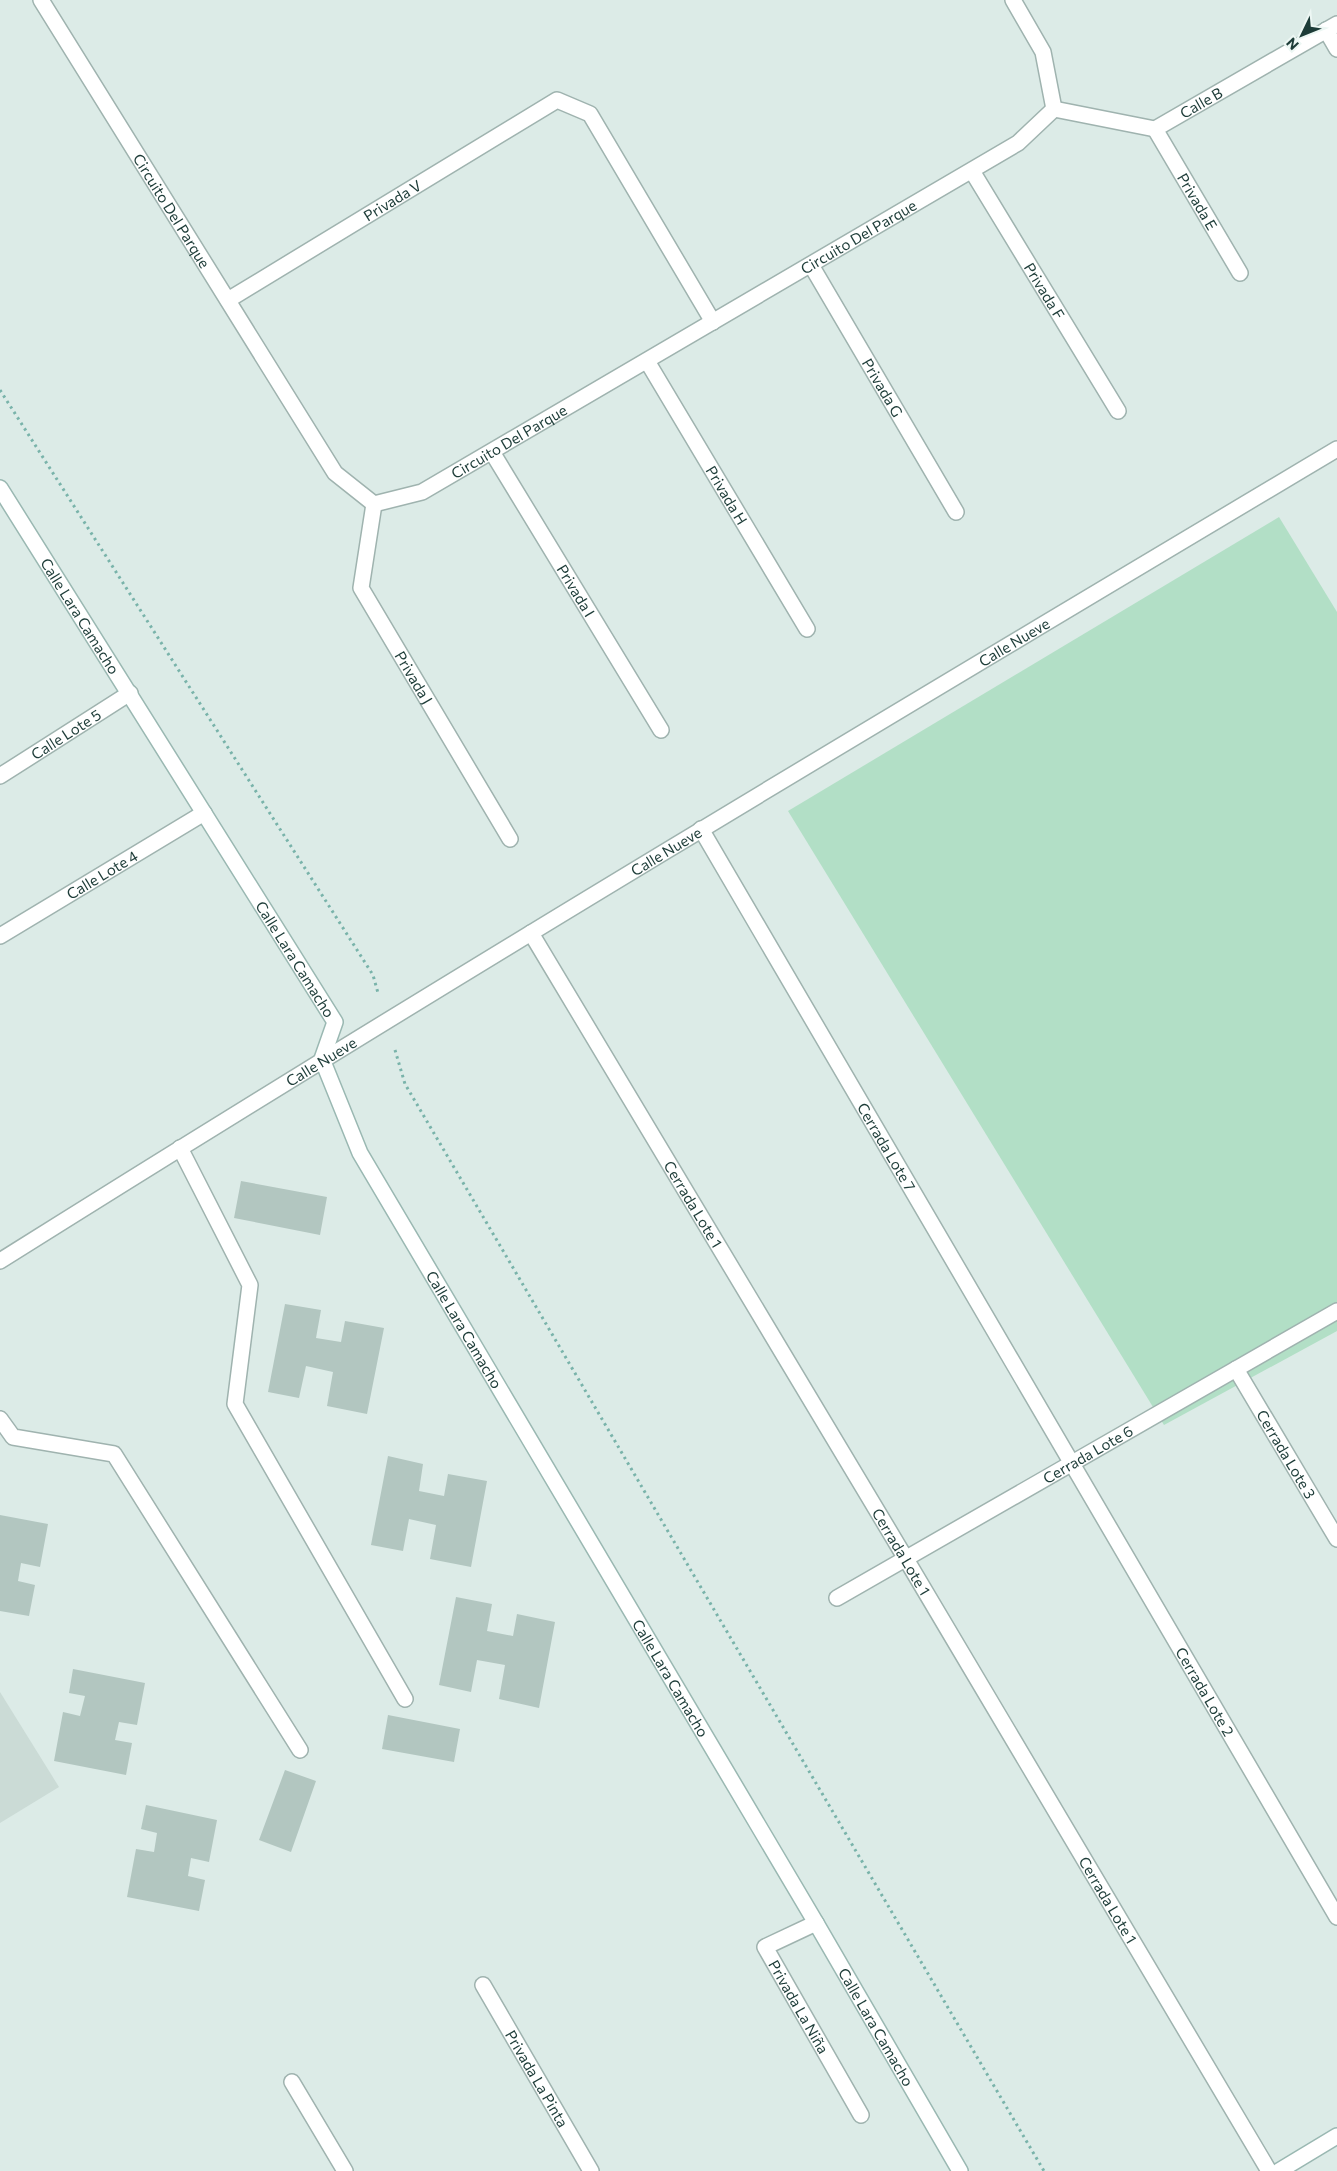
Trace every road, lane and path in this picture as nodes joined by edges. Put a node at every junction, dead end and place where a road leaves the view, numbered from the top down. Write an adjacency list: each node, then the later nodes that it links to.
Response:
1 (41, 0): 10 (street, Circuito Del Parque)
2 (1013, 0): 5 (street)
3 (1331, 27): 4 (street); 6 (street, Calle B)
4 (1337, 50)
5 (1054, 109): 6 (street); 7 (street, Circuito Del Parque)
6 (1155, 129): 9 (street, Privada E)
7 (972, 171): 8 (street, Circuito Del Parque); 14 (street, Privada F)
8 (811, 265): 11 (street, Circuito Del Parque); 19 (street, Privada G)
9 (1240, 273)
10 (228, 300): 11 (street, Privada V); 18 (street, Circuito Del Parque)
11 (713, 322): 12 (street, Circuito Del Parque)
12 (647, 361): 16 (street, Circuito Del Parque); 20 (street, Privada H)
13 (0, 390): 29 (path)
14 (1118, 411)
15 (1337, 449): 25 (street, Calle Nueve)
16 (492, 452): 18 (street, Circuito Del Parque); 22 (street, Privada I)
17 (0, 488): 21 (street, Calle Lara Camacho)
18 (374, 504): 26 (street, Privada J)
19 (956, 512)
20 (808, 629)
21 (130, 693): 23 (street, Calle Lote 5); 24 (street, Calle Lara Camacho)
22 (661, 730)
23 (0, 776)
24 (204, 813): 28 (street, Calle Lote 4); 30 (street, Calle Lara Camacho)
25 (700, 829): 27 (street, Calle Nueve); 36 (street, Cerrada Lote 7)
26 (510, 839)
27 (531, 933): 29 (street, Calle Nueve); 38 (street, Cerrada Lote 1)
28 (0, 936)
29 (386, 1021): 30 (street, Calle Nueve); 51 (path)
30 (322, 1059): 31 (street, Calle Nueve); 43 (street, Calle Lara Camacho)
31 (180, 1148): 32 (street, Calle Nueve); 40 (street)
32 (0, 1261)
33 (1337, 1311): 34 (street, Cerrada Lote 6)
34 (1236, 1369): 36 (street, Cerrada Lote 6); 37 (street, Cerrada Lote 3)
35 (0, 1419): 41 (street)
36 (1073, 1464): 38 (street, Cerrada Lote 6); 42 (street, Cerrada Lote 2)
37 (1337, 1539)
38 (906, 1559): 39 (street, Cerrada Lote 6); 52 (street, Cerrada Lote 1)
39 (837, 1598)
40 (405, 1699)
41 (300, 1750)
42 (1337, 1918)
43 (816, 1923): 46 (street, Privada La Niña); 50 (street, Calle Lara Camacho)
44 (483, 1986): 49 (street, Privada La Pinta)
45 (292, 2082): 48 (street)
46 (861, 2114)
47 (1337, 2136): 53 (street)
48 (345, 2171)
49 (591, 2171)
50 (960, 2171)
51 (1044, 2171)
52 (1268, 2171)
53 (1279, 2171)

